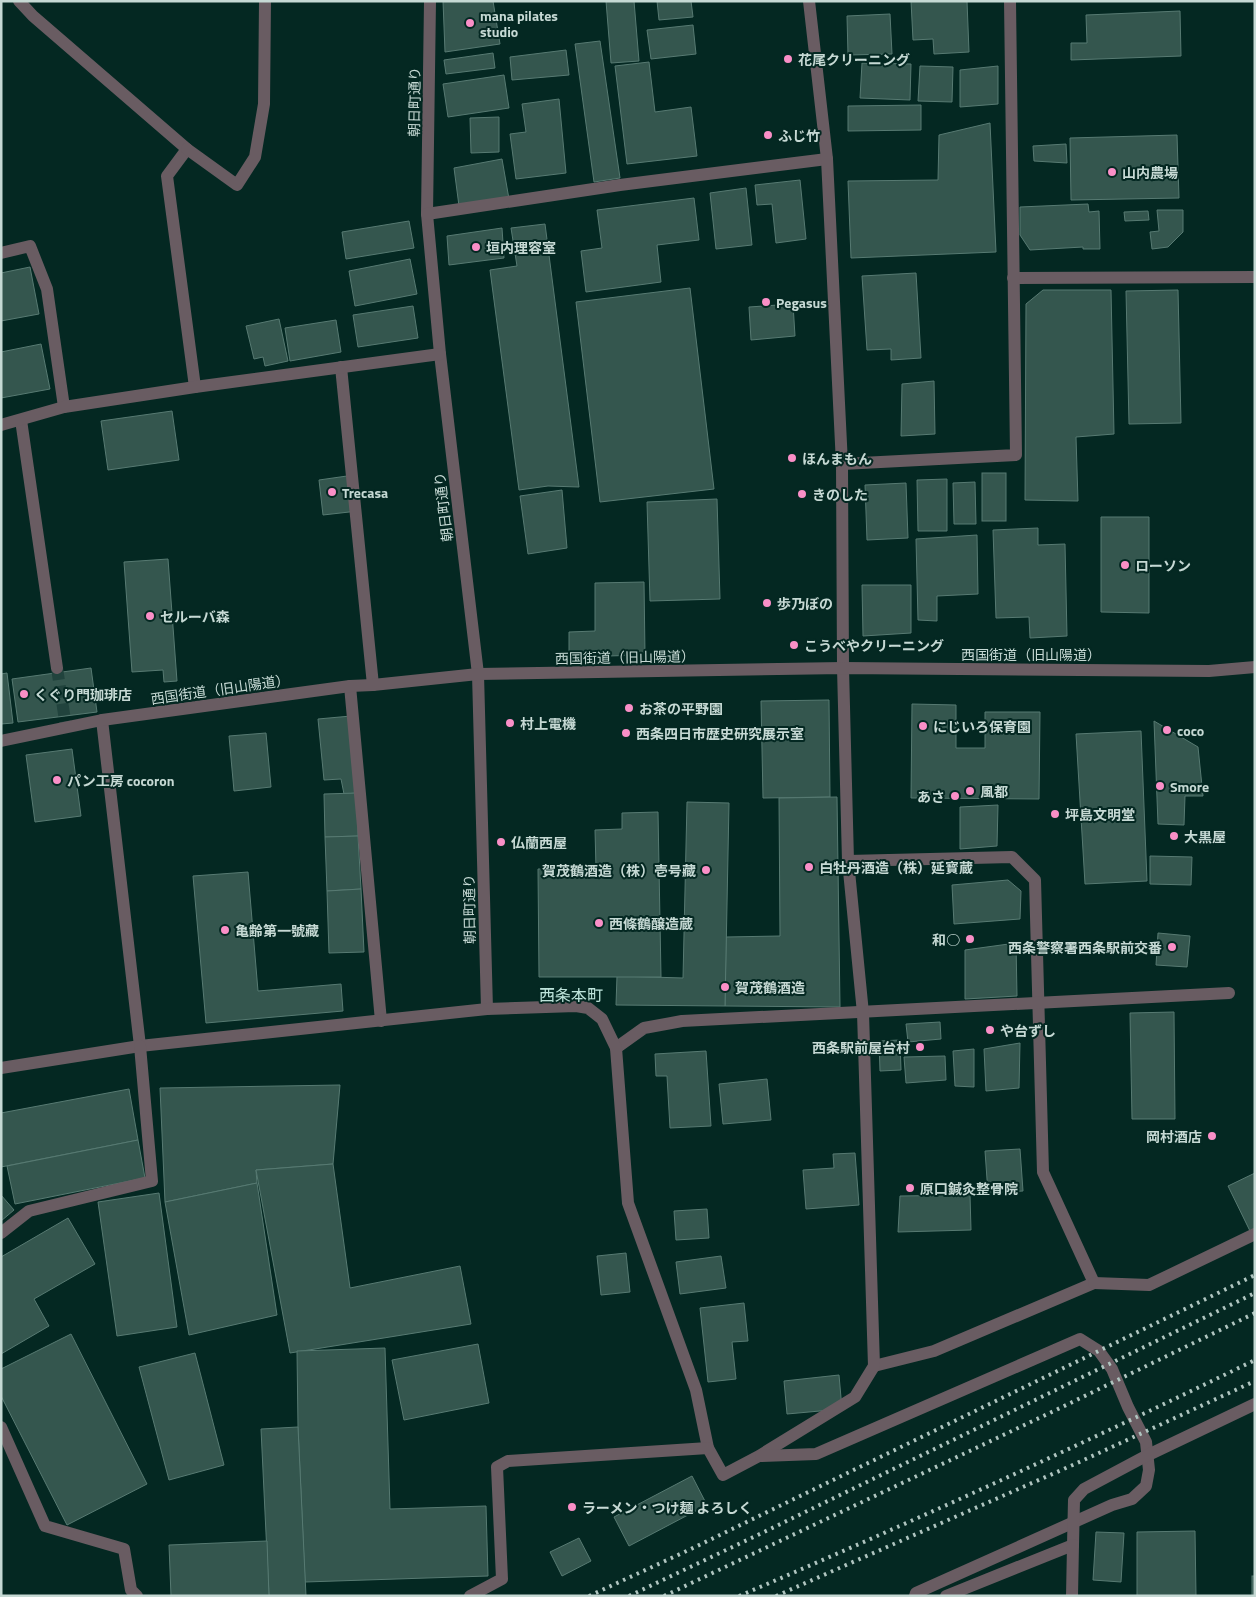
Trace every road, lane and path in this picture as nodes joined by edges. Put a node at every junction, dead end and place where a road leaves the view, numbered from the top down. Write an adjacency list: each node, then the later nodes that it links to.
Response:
1 (18, 1): 6 (street)
2 (265, 1): 6 (street)
3 (430, 1): 8 (street, 朝日町通り)
4 (809, 1): 7 (street)
5 (1010, 1): 11 (street)
6 (187, 149): 14 (street)
7 (827, 159): 8 (street); 18 (street)
8 (428, 214): 12 (street, 朝日町通り)
9 (1, 253): 15 (street)
10 (1255, 277): 11 (street)
11 (1013, 278): 18 (street)
12 (440, 354): 13 (street); 22 (street, 朝日町通り)
13 (341, 367): 14 (street); 23 (street)
14 (195, 387): 15 (street)
15 (64, 407): 16 (street)
16 (21, 420): 17 (street); 20 (street)
17 (1, 425)
18 (842, 464): 21 (street)
19 (1255, 667): 21 (street, 西国街道（旧山陽道）)
20 (57, 668)
21 (843, 668): 22 (street, 西国街道（旧山陽道）); 27 (street)
22 (478, 674): 23 (street, 西国街道（旧山陽道）); 30 (street, 朝日町通り)
23 (373, 685): 24 (street, 西国街道（旧山陽道）)
24 (350, 686): 25 (street, 西国街道（旧山陽道）); 32 (street)
25 (102, 720): 26 (street, 西国街道（旧山陽道）); 33 (street)
26 (1, 741)
27 (848, 860): 29 (street); 31 (street)
28 (1229, 993): 29 (street)
29 (1039, 1003): 31 (street); 38 (street)
30 (487, 1009): 32 (street); 34 (street)
31 (863, 1013): 34 (street); 39 (street)
32 (381, 1021): 33 (street)
33 (140, 1046): 35 (street); 36 (street)
34 (616, 1048): 42 (street)
35 (1, 1068)
36 (1, 1233)
37 (1255, 1234): 38 (street)
38 (1094, 1283): 39 (street)
39 (874, 1366): 43 (street)
40 (1255, 1404): 44 (street)
41 (1, 1427): 45 (street)
42 (708, 1448): 43 (street); 46 (street)
43 (759, 1456): 47 (street)
44 (1073, 1545): 48 (street); 49 (street)
45 (137, 1596)
46 (470, 1596)
47 (915, 1596)
48 (946, 1596)
49 (1072, 1596)

